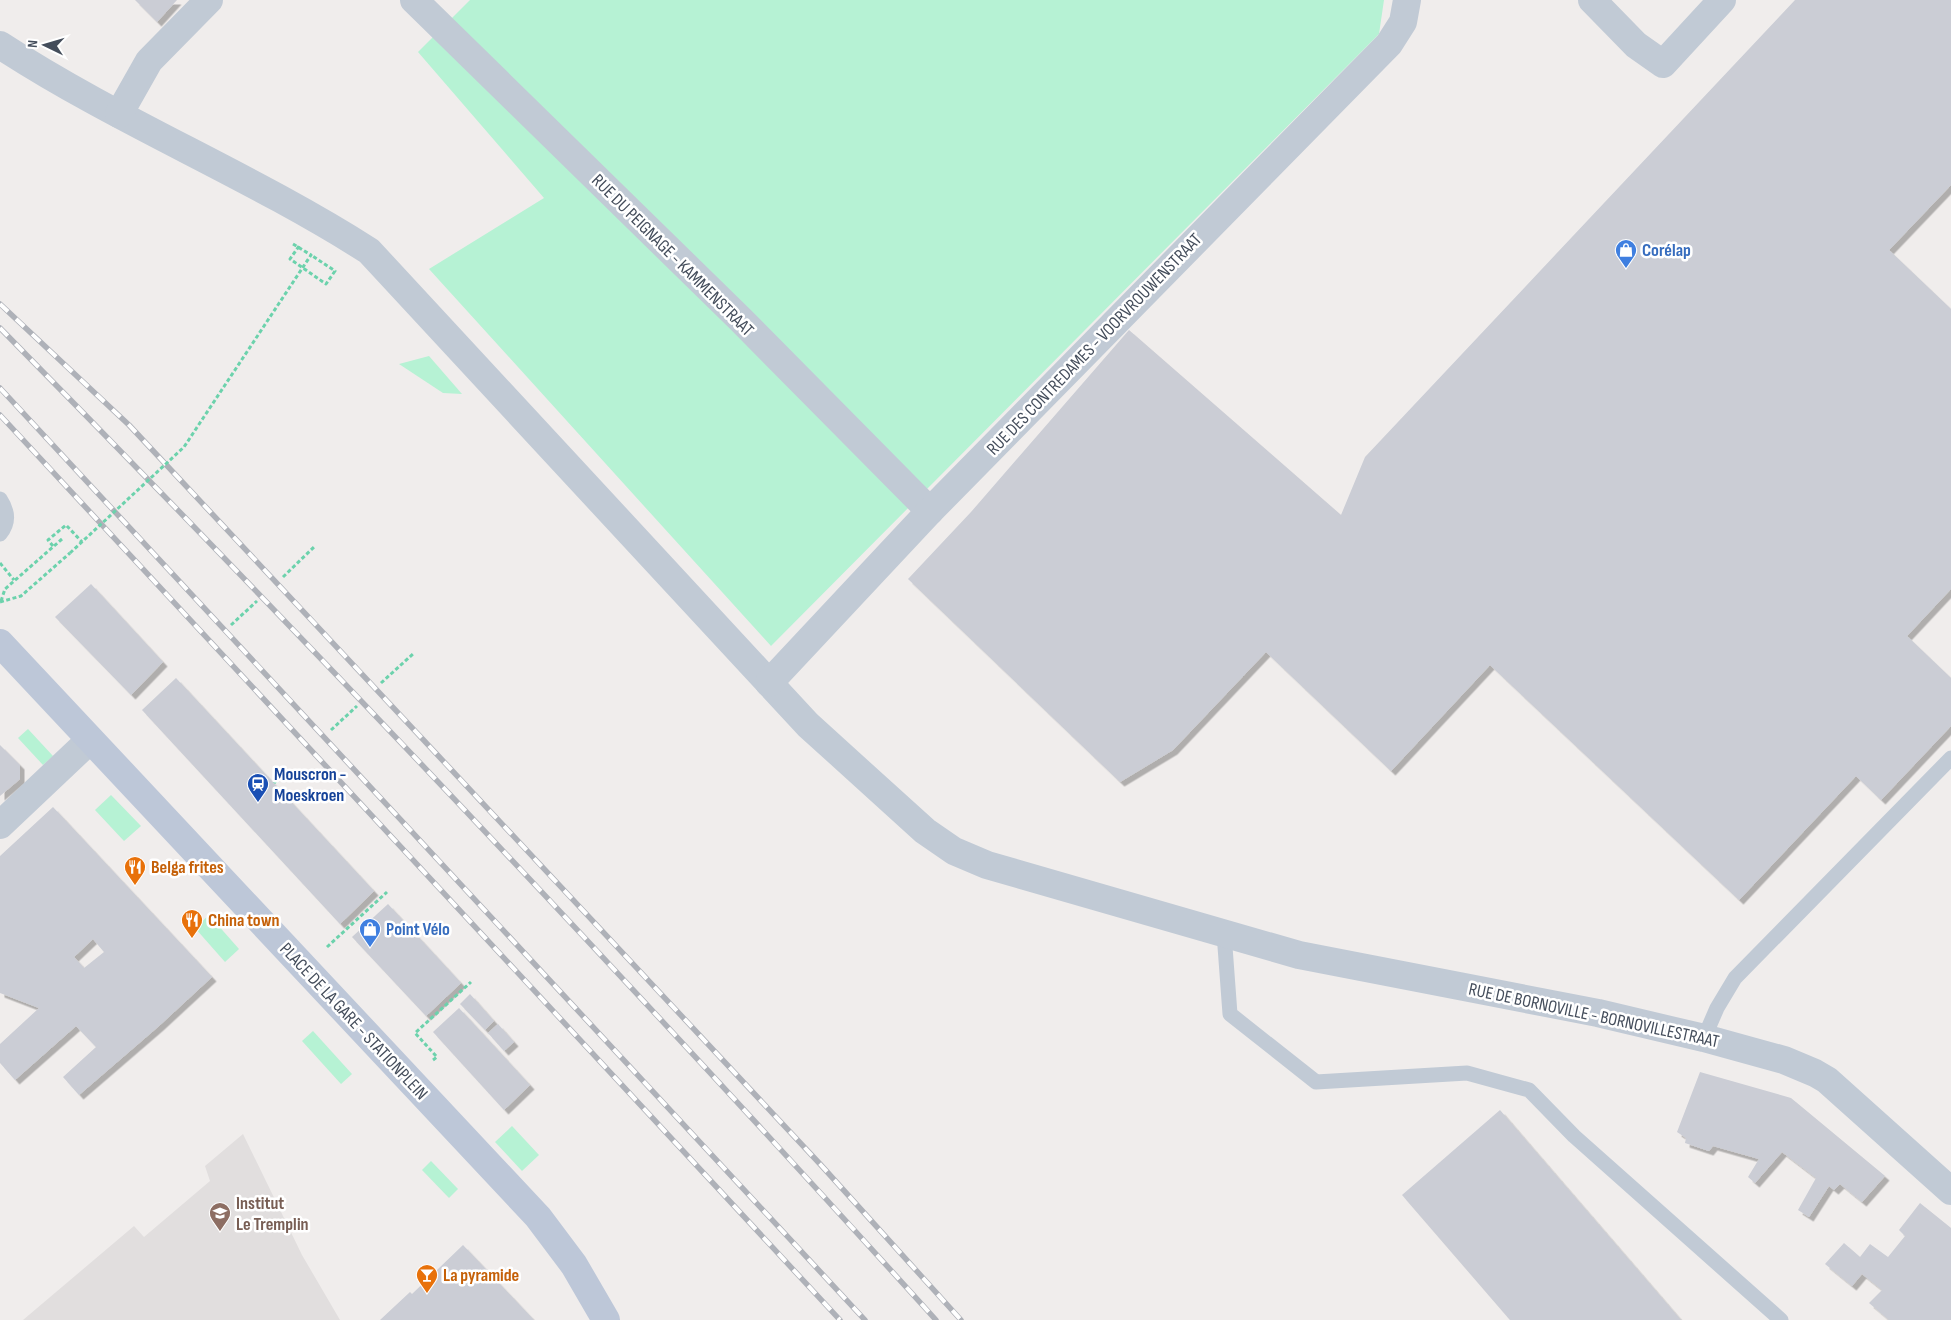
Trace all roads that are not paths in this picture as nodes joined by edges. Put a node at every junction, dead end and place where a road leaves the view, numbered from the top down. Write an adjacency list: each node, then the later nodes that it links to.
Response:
1 (209, 0): 7 (street)
2 (414, 0): 9 (street, RUE DU PEIGNAGE - KAMMENSTRAAT)
3 (1407, 0): 9 (street, RUE DES CONTREDAMES - VOORVROUWENSTRAAT)
4 (1592, 0): 5 (street)
5 (1722, 0)
6 (0, 45): 7 (street, RUE DE BORNOVILLE - BORNOVILLESTRAAT)
7 (119, 114): 12 (street, RUE DE BORNOVILLE - BORNOVILLESTRAAT)
8 (0, 499): 10 (lane)
9 (930, 511): 12 (street, RUE DES CONTREDAMES - VOORVROUWENSTRAAT)
10 (0, 534)
11 (0, 643): 13 (main road, PLACE DE LA GARE - STATIONPLEIN)
12 (769, 683): 16 (street, RUE DE BORNOVILLE - BORNOVILLESTRAAT)
13 (90, 740): 15 (street); 19 (main road, PLACE DE LA GARE - STATIONPLEIN)
14 (1951, 758): 17 (lane)
15 (0, 825)
16 (1224, 933): 17 (street, RUE DE BORNOVILLE - BORNOVILLESTRAAT); 20 (lane)
17 (1704, 1038): 18 (street, RUE DE BORNOVILLE - BORNOVILLESTRAAT)
18 (1951, 1191)
19 (600, 1309)
20 (1781, 1320)

